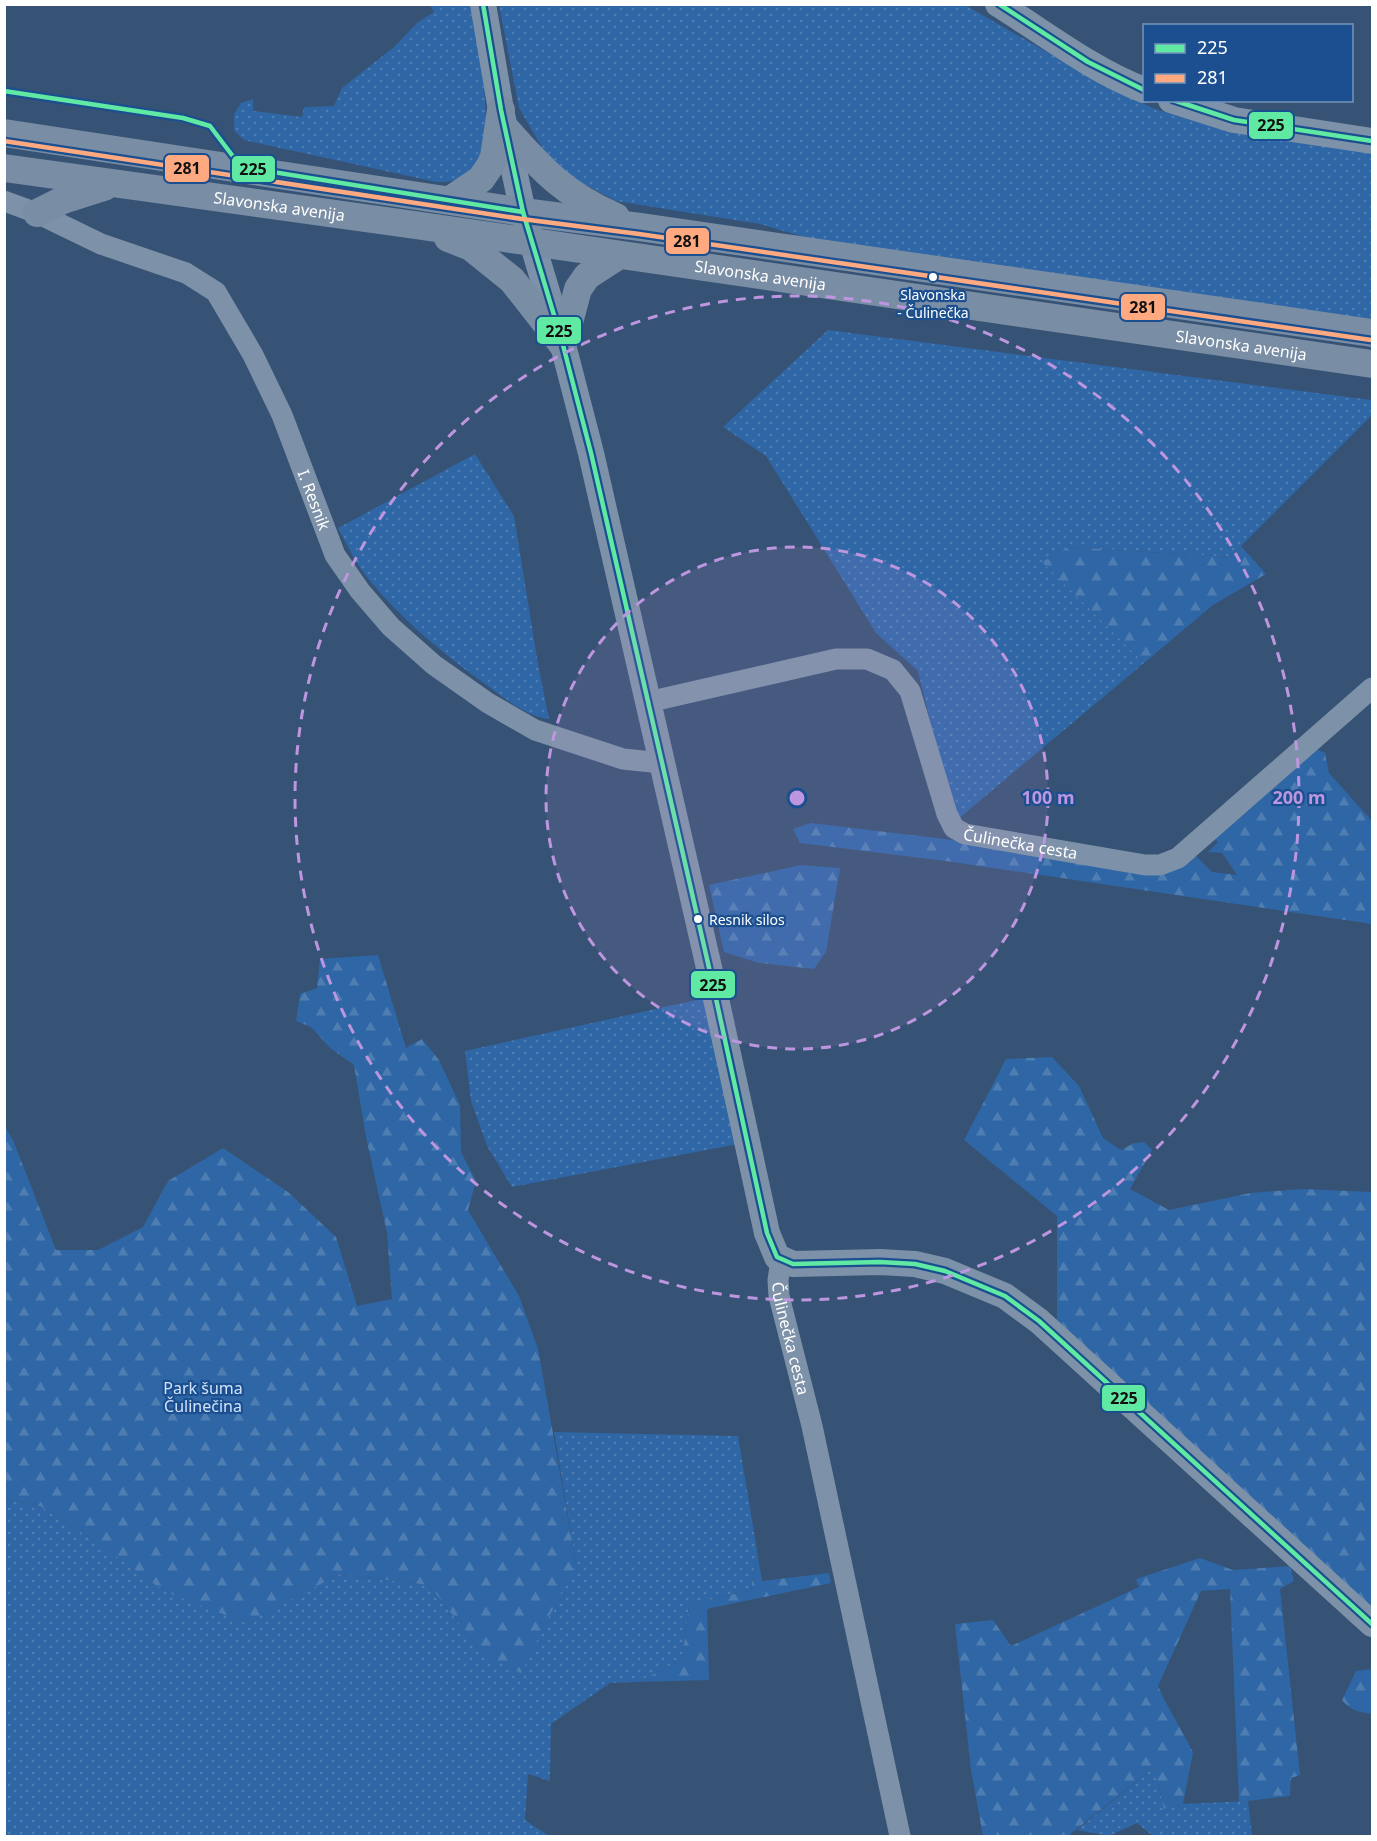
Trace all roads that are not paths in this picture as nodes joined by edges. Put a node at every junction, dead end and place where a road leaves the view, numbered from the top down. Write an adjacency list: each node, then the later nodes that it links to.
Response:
1 (483, 4): 5 (street, Čulinečka cesta)
2 (1006, 9): 3 (street)
3 (1143, 90)
4 (1177, 102): 7 (street)
5 (503, 119): 10 (main road); 12 (street, Čulinečka cesta); 15 (main road)
6 (4, 133): 10 (main road, Slavonska avenija)
7 (1372, 141)
8 (4, 168): 9 (main road, Slavonska avenija)
9 (116, 185): 13 (main road); 14 (main road, Slavonska avenija)
10 (450, 200): 12 (main road, Slavonska avenija)
11 (4, 201): 13 (street, I. Resnik)
12 (523, 212): 15 (main road, Slavonska avenija); 16 (street, Čulinečka cesta)
13 (37, 213): 23 (street, I. Resnik)
14 (415, 225): 16 (main road, Slavonska avenija); 19 (main road)
15 (640, 227): 18 (main road, Slavonska avenija)
16 (531, 242): 17 (main road, Slavonska avenija); 19 (street, Čulinečka cesta)
17 (618, 255): 19 (main road); 20 (main road, Slavonska avenija)
18 (1372, 333)
19 (563, 345): 22 (street, Čulinečka cesta)
20 (1372, 364)
21 (1372, 688): 22 (street, Čulinečka cesta)
22 (648, 702): 23 (street, Čulinečka cesta)
23 (662, 763): 24 (street, Čulinečka cesta)
24 (781, 1260): 25 (street); 26 (street, Čulinečka cesta)
25 (1372, 1624)
26 (900, 1836)

